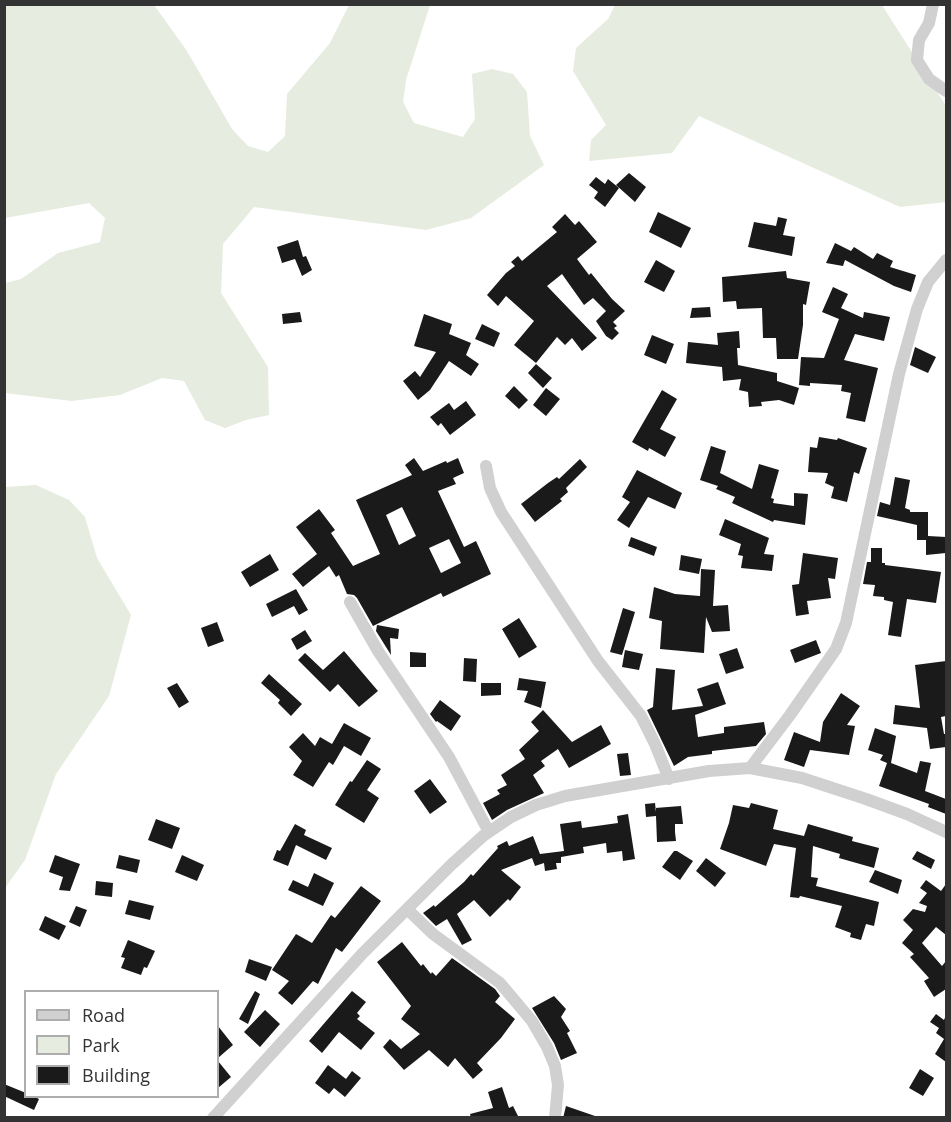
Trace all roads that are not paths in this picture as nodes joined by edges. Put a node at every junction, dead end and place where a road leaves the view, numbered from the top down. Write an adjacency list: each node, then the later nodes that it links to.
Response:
1 (933, 4): 2 (street)
2 (946, 91)
3 (946, 260): 6 (street)
4 (486, 466): 7 (street)
5 (350, 602): 8 (street)
6 (750, 768): 7 (street); 9 (street)
7 (669, 779): 8 (street)
8 (489, 832): 10 (street)
9 (946, 832)
10 (407, 909): 11 (street); 12 (street)
11 (213, 1118)
12 (555, 1118)

